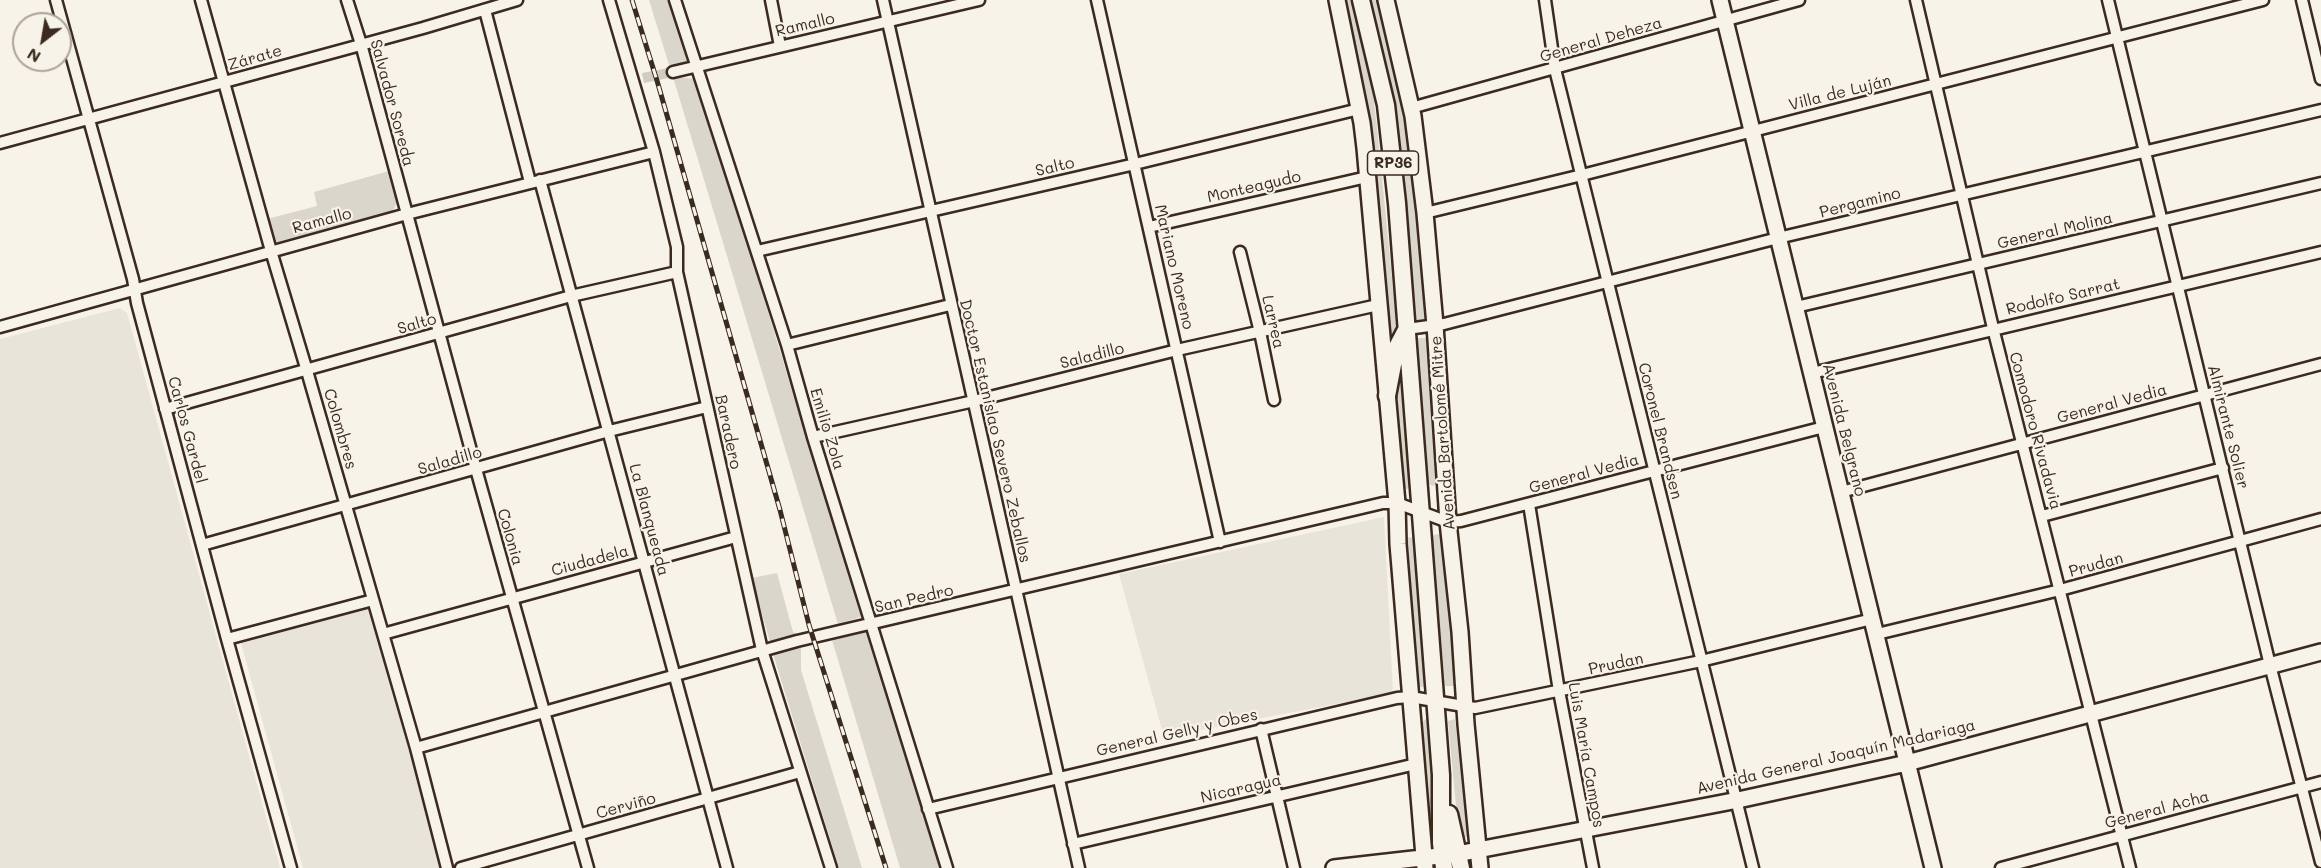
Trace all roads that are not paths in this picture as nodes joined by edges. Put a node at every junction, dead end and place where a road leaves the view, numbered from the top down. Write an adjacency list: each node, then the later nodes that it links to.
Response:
1 (56, 0): 36 (street, Carlos Gardel)
2 (201, 0): 31 (street, Colombres)
3 (347, 0): 25 (street, Salvador Soreda)
4 (517, 0): 21 (street, Zárate)
5 (609, 0): 39 (street, Baradero)
6 (675, 0): 27 (street, Emilio Zola)
7 (771, 0): 26 (street)
8 (883, 0): 23 (street, Doctor Estanislao Severo Zeballos)
9 (979, 0): 23 (street, Ramallo)
10 (1097, 0): 41 (street, Mariano Moreno)
11 (1337, 0): 34 (street)
12 (1361, 0): 69 (main road, Avenida Bartolomé Mitre / RP36)
13 (1386, 0): 33 (street, Avenida Bartolomé Mitre)
14 (1545, 0): 28 (street, Coronel Brandsen)
15 (1719, 0): 22 (street, Avenida Belgrano)
16 (1799, 0): 22 (street, General Deheza)
17 (1916, 0): 32 (street, Comodoro Rivadavia)
18 (2108, 0): 24 (street, Almirante Solier)
19 (2263, 0): 24 (street, Villa de Luján)
20 (2302, 0): 30 (street)
21 (485, 10): 25 (street, Zárate); 44 (street, La Blanqueada)
22 (1725, 21): 28 (street, General Deheza); 37 (street, Avenida Belgrano)
23 (888, 22): 26 (street, Ramallo); 47 (street, Doctor Estanislao Severo Zeballos)
24 (2117, 38): 32 (street, Villa de Luján); 40 (street, Almirante Solier)
25 (361, 44): 31 (street, Zárate); 49 (street, Salvador Soreda)
26 (780, 46): 27 (street, Ramallo)
27 (698, 67): 29 (street, Ramallo); 54 (street, Emilio Zola)
28 (1555, 69): 33 (street, General Deheza); 42 (street, Coronel Brandsen)
29 (673, 72)
30 (2321, 79)
31 (224, 82): 36 (street, Zárate); 53 (street, Colombres)
32 (1936, 84): 37 (street, Villa de Luján); 46 (street, Comodoro Rivadavia)
33 (1411, 108): 48 (street, Avenida Bartolomé Mitre)
34 (1359, 109): 41 (street, Salto); 43 (street)
35 (2321, 110): 40 (street, Pergamino)
36 (88, 119): 38 (street, Zárate); 61 (street, Carlos Gardel)
37 (1751, 131): 42 (street, Villa de Luján); 52 (street, Avenida Belgrano)
38 (0, 143)
39 (654, 152): 44 (street, Ramallo); 58 (street, Baradero)
40 (2145, 152): 46 (street, Pergamino); 50 (street, Almirante Solier)
41 (1135, 164): 47 (street, Salto); 51 (street, Mariano Moreno)
42 (1582, 175): 48 (street, Villa de Luján); 59 (street, Coronel Brandsen)
43 (1367, 177): 51 (street, Monteagudo); 64 (street)
44 (535, 181): 49 (street, Ramallo); 62 (street, La Blanqueada)
45 (2321, 183): 50 (street, General Molina)
46 (1962, 194): 52 (street, Pergamino); 57 (street, Comodoro Rivadavia)
47 (930, 212): 54 (street, Salto); 63 (street, Doctor Estanislao Severo Zeballos)
48 (1425, 213): 66 (street, Avenida Bartolomé Mitre)
49 (407, 214): 53 (street, Ramallo); 71 (street, Colonia)
50 (2163, 221): 57 (street, General Molina); 60 (street, Almirante Solier)
51 (1149, 227): 73 (street, Mariano Moreno)
52 (1778, 238): 59 (street, Pergamino); 65 (street, Avenida Belgrano)
53 (271, 251): 61 (street, Ramallo); 75 (street, Colombres)
54 (757, 251): 72 (street, Emilio Zola)
55 (1240, 252): 70 (street, Larrea)
56 (2321, 252): 60 (street, Rodolfo Sarrat)
57 (1978, 264): 65 (street, General Molina); 68 (street, Comodoro Rivadavia)
58 (677, 272): 62 (street, Salto); 81 (street, Baradero)
59 (1607, 283): 66 (street, Pergamino); 89 (street, Coronel Brandsen)
60 (2178, 286): 68 (street, Rodolfo Sarrat); 77 (street, Almirante Solier)
61 (135, 288): 67 (street, Ramallo); 82 (street, Carlos Gardel)
62 (571, 296): 71 (street, Salto); 84 (street, La Blanqueada)
63 (950, 305): 72 (street); 80 (street, Doctor Estanislao Severo Zeballos)
64 (1378, 305): 70 (street, Saladillo); 78 (street)
65 (1796, 307): 76 (street, Avenida Belgrano)
66 (1435, 325): 69 (street, Pergamino); 97 (street, Avenida Bartolomé Mitre)
67 (0, 327)
68 (1994, 328): 76 (street, Rodolfo Sarrat); 86 (street, Comodoro Rivadavia)
69 (1407, 329): 78 (main road); 94 (main road, Avenida Bartolomé Mitre / RP36)
70 (1260, 332): 73 (street, Saladillo); 79 (street, Larrea)
71 (439, 334): 75 (street, Salto); 88 (street, Colonia)
72 (787, 345): 85 (street, Emilio Zola)
73 (1177, 350): 80 (street, Saladillo); 100 (street, Mariano Moreno)
74 (2321, 364): 77 (street, General Vedia)
75 (307, 370): 82 (street, Salto); 93 (street, Colombres)
76 (1812, 373): 83 (street, Avenida Belgrano)
77 (2205, 395): 86 (street, General Vedia); 87 (street, Almirante Solier)
78 (1387, 396): 91 (street)
79 (1274, 400)
80 (974, 401): 85 (street, Saladillo); 103 (street, Doctor Estanislao Severo Zeballos)
81 (707, 407): 84 (street, Saladillo); 98 (street, Baradero)
82 (165, 409): 101 (street, Carlos Gardel)
83 (1824, 427): 89 (street, General Vedia); 90 (street, Avenida Belgrano)
84 (609, 431): 88 (street, Saladillo); 102 (street, La Blanqueada)
85 (813, 438): 108 (street, Emilio Zola)
86 (2022, 442): 90 (street, General Vedia); 95 (street, Comodoro Rivadavia)
87 (2223, 468): 95 (street); 99 (street, Almirante Solier)
88 (476, 470): 93 (street, Saladillo); 105 (street, Colonia)
89 (1654, 471): 92 (street, General Vedia); 114 (street, Coronel Brandsen)
90 (1841, 492): 107 (street, Avenida Belgrano)
91 (1397, 503): 94 (street, San Pedro); 100 (street, San Pedro); 118 (street)
92 (1529, 504): 97 (street, General Vedia); 117 (street, Luis María Campos)
93 (346, 505): 101 (street, Saladillo); 106 (street, Colombres)
94 (1422, 512): 97 (street); 119 (main road, Avenida Bartolomé Mitre / RP36)
95 (2042, 516): 104 (street, Comodoro Rivadavia)
96 (2321, 519): 99 (street, Prudan)
97 (1448, 522): 120 (street, Avenida Bartolomé Mitre)
98 (736, 537): 102 (street, Ciudadela); 112 (street, Baradero)
99 (2241, 541): 104 (street, Prudan); 115 (street, Almirante Solier)
100 (1220, 542): 103 (street, San Pedro)
101 (202, 545): 111 (street, Carlos Gardel)
102 (644, 561): 105 (street, Ciudadela); 116 (street, La Blanqueada)
103 (1017, 590): 108 (street, San Pedro); 128 (street, Doctor Estanislao Severo Zeballos)
104 (2060, 591): 110 (street, Prudan); 122 (street, Comodoro Rivadavia)
105 (512, 598): 109 (street, Ciudadela); 121 (street, Colonia)
106 (373, 600): 109 (street, Colombres); 111 (street)
107 (1872, 619): 110 (street, Avenida Belgrano); 114 (street, Prudan)
108 (871, 624): 112 (street, San Pedro); 134 (street, Emilio Zola)
109 (383, 634): 124 (street, Colombres)
110 (1877, 634): 125 (street, Avenida Belgrano)
111 (227, 639): 143 (street, Carlos Gardel)
112 (762, 650): 116 (street, San Pedro); 127 (street, Baradero)
113 (2321, 652): 115 (street, Avenida General Joaquín Madariaga)
114 (1701, 662): 117 (street, Prudan); 133 (street, Coronel Brandsen)
115 (2270, 665): 122 (street, Avenida General Joaquín Madariaga); 130 (street, Almirante Solier)
116 (674, 674): 121 (street, San Pedro); 132 (street, La Blanqueada)
117 (1559, 691): 120 (street, Prudan); 135 (street, Luis María Campos)
118 (1411, 698): 119 (street, General Gelly y Obes); 123 (street, General Gelly y Obes); 126 (street)
119 (1435, 701): 120 (street, Prudan); 140 (main road, Avenida Bartolomé Mitre / RP36)
120 (1465, 707): 139 (street, Avenida Bartolomé Mitre)
121 (545, 712): 124 (street, San Pedro); 136 (street, Colonia)
122 (2092, 713): 125 (street, Avenida General Joaquín Madariaga); 137 (street, Comodoro Rivadavia)
123 (1260, 729): 128 (street, General Gelly y Obes); 131 (street)
124 (416, 748): 144 (street, Colombres)
125 (1907, 763): 133 (street, Avenida General Joaquín Madariaga); 156 (street, Avenida Belgrano)
126 (1416, 764): 131 (street, Nicaragua); 142 (street)
127 (800, 772): 132 (street, Cerviño); 148 (street, Baradero)
128 (1058, 777): 134 (street, General Gelly y Obes); 138 (street, Doctor Estanislao Severo Zeballos)
129 (2321, 782): 130 (street, General Acha)
130 (2302, 787): 137 (street, General Acha); 141 (street, Almirante Solier)
131 (1277, 796): 138 (street, Nicaragua); 151 (street)
132 (708, 799): 136 (street, Cerviño); 147 (street, La Blanqueada)
133 (1738, 800): 135 (street, Avenida General Joaquín Madariaga); 155 (street, Coronel Brandsen)
134 (928, 809): 149 (street, Emilio Zola)
135 (1584, 829): 139 (street, Avenida General Joaquín Madariaga); 154 (street, Luis María Campos)
136 (579, 834): 145 (street, Cerviño); 146 (street, Colonia)
137 (2122, 835): 157 (street, General Acha); 158 (street, Comodoro Rivadavia)
138 (1073, 844): 150 (street, Doctor Estanislao Severo Zeballos)
139 (1479, 850): 140 (street, Avenida General Joaquín Madariaga); 153 (street, Avenida Bartolomé Mitre)
140 (1451, 862): 142 (street, Avenida General Joaquín Madariaga)
141 (2321, 862)
142 (1425, 863): 152 (street, Avenida General Joaquín Madariaga)
143 (291, 868)
144 (447, 868)
145 (461, 868)
146 (588, 868)
147 (726, 868)
148 (831, 868)
149 (947, 868)
150 (1079, 868)
151 (1294, 868)
152 (1334, 868)
153 (1479, 868)
154 (1593, 868)
155 (1754, 868)
156 (1933, 868)
157 (2001, 868)
158 (2130, 868)

